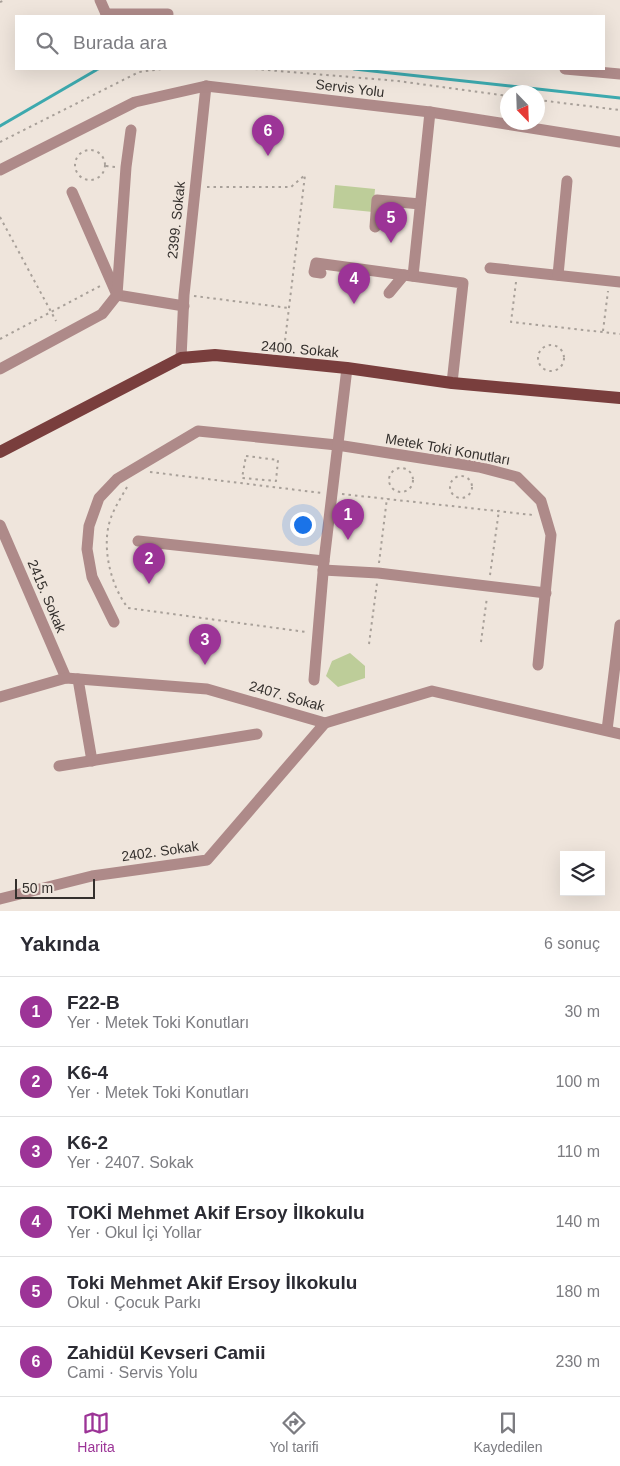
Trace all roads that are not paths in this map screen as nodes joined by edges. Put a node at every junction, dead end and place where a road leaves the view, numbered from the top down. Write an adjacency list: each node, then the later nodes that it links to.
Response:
1 (100, 0): 3 (street)
2 (168, 14): 3 (street)
3 (111, 15)
4 (576, 70): 5 (street)
5 (620, 74)
6 (206, 86): 7 (street, Servis Yolu); 10 (street, Servis Yolu); 22 (street, 2399. Sokak)
7 (430, 112): 9 (street, Servis Yolu); 13 (street)
8 (131, 130): 21 (street)
9 (620, 142)
10 (0, 170)
11 (567, 181): 17 (street)
12 (72, 192): 21 (street)
13 (420, 204): 14 (street); 18 (street)
14 (375, 227)
15 (490, 268): 17 (street)
16 (321, 273): 18 (street)
17 (558, 275): 19 (street)
18 (409, 276): 20 (street); 26 (street)
19 (615, 282)
20 (390, 293)
21 (117, 295): 22 (street); 25 (street)
22 (184, 301): 23 (street, 2399. Sokak)
23 (181, 358): 24 (main road, 2400. Sokak); 29 (main road, 2400. Sokak)
24 (347, 368): 26 (main road, 2400. Sokak); 28 (street)
25 (0, 369)
26 (452, 383): 27 (main road, 2400. Sokak)
27 (620, 398)
28 (337, 445): 32 (street); 33 (street, Metek Toki Konutları); 34 (street, Metek Toki Konutları)
29 (0, 452)
30 (0, 525): 37 (street, 2415. Sokak)
31 (138, 541): 32 (street)
32 (323, 565): 33 (street); 39 (street)
33 (546, 593): 36 (street, Metek Toki Konutları)
34 (114, 622)
35 (620, 625): 42 (street)
36 (538, 666)
37 (66, 678): 38 (street, 2407. Sokak); 40 (street, 2407. Sokak)
38 (78, 678): 41 (street, 2407. Sokak); 45 (street)
39 (314, 680)
40 (0, 697)
41 (325, 723): 42 (street, 2407. Sokak); 47 (street, 2402. Sokak)
42 (607, 730): 44 (street, 2407. Sokak)
43 (257, 734): 45 (street)
44 (620, 734)
45 (92, 761): 46 (street)
46 (59, 766)
47 (2, 895)

